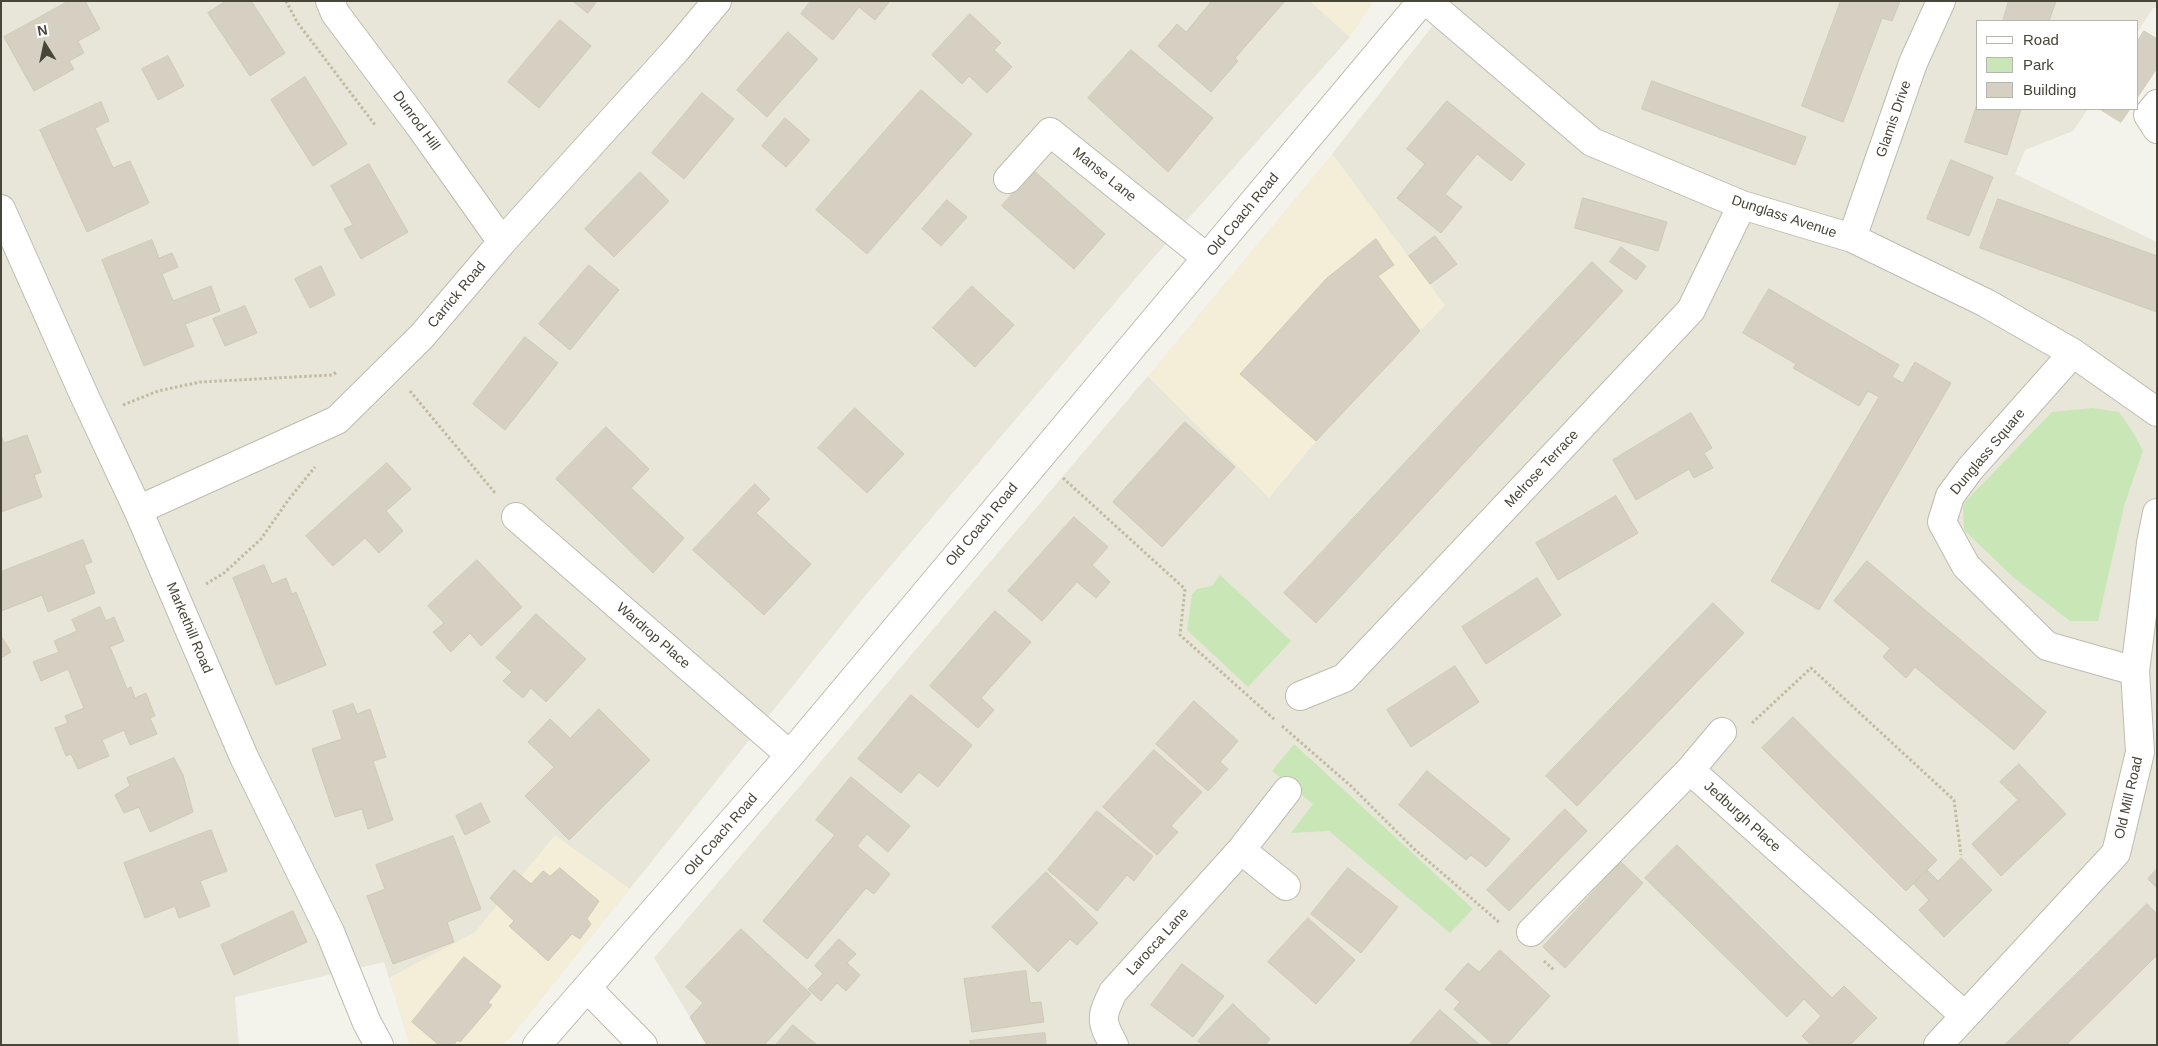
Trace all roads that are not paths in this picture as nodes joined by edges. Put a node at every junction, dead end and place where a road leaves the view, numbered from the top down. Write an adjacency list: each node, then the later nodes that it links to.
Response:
1 (330, 1): 12 (street, Dunrod Hill)
2 (717, 1): 12 (street, Carrick Road)
3 (1422, 1): 13 (street, Old Coach Road)
4 (1427, 1): 9 (street, Dunglass Avenue)
5 (1941, 1): 11 (street, Glamis Drive)
6 (2157, 104): 7 (street)
7 (2157, 129)
8 (1008, 179): 13 (street, Manse Lane)
9 (1742, 205): 11 (street, Dunglass Avenue); 20 (street, Melrose Terrace)
10 (1, 209): 16 (street, Markethill Road)
11 (1852, 238): 14 (street, Dunglass Avenue)
12 (502, 242): 16 (street, Carrick Road)
13 (1207, 258): 22 (street, Old Coach Road)
14 (2073, 353): 15 (street, Dunglass Avenue); 19 (street, Dunglass Square)
15 (2157, 412)
16 (138, 510): 30 (street, Markethill Road)
17 (2157, 513): 19 (street, Old Mill Road)
18 (516, 517): 22 (street, Wardrop Place)
19 (2135, 671): 29 (street, Old Mill Road)
20 (1300, 696)
21 (1722, 732): 23 (street)
22 (790, 755): 28 (street, Old Coach Road)
23 (1690, 770): 27 (street); 29 (street, Jedburgh Place)
24 (1287, 791): 25 (street, Larocca Lane)
25 (1240, 850): 26 (street); 33 (street, Larocca Lane)
26 (1286, 886)
27 (1531, 932)
28 (587, 988): 31 (street, Old Coach Road); 32 (street)
29 (1964, 1015): 34 (street, Old Mill Road)
30 (379, 1045)
31 (537, 1045)
32 (643, 1045)
33 (1114, 1045)
34 (1938, 1045)

